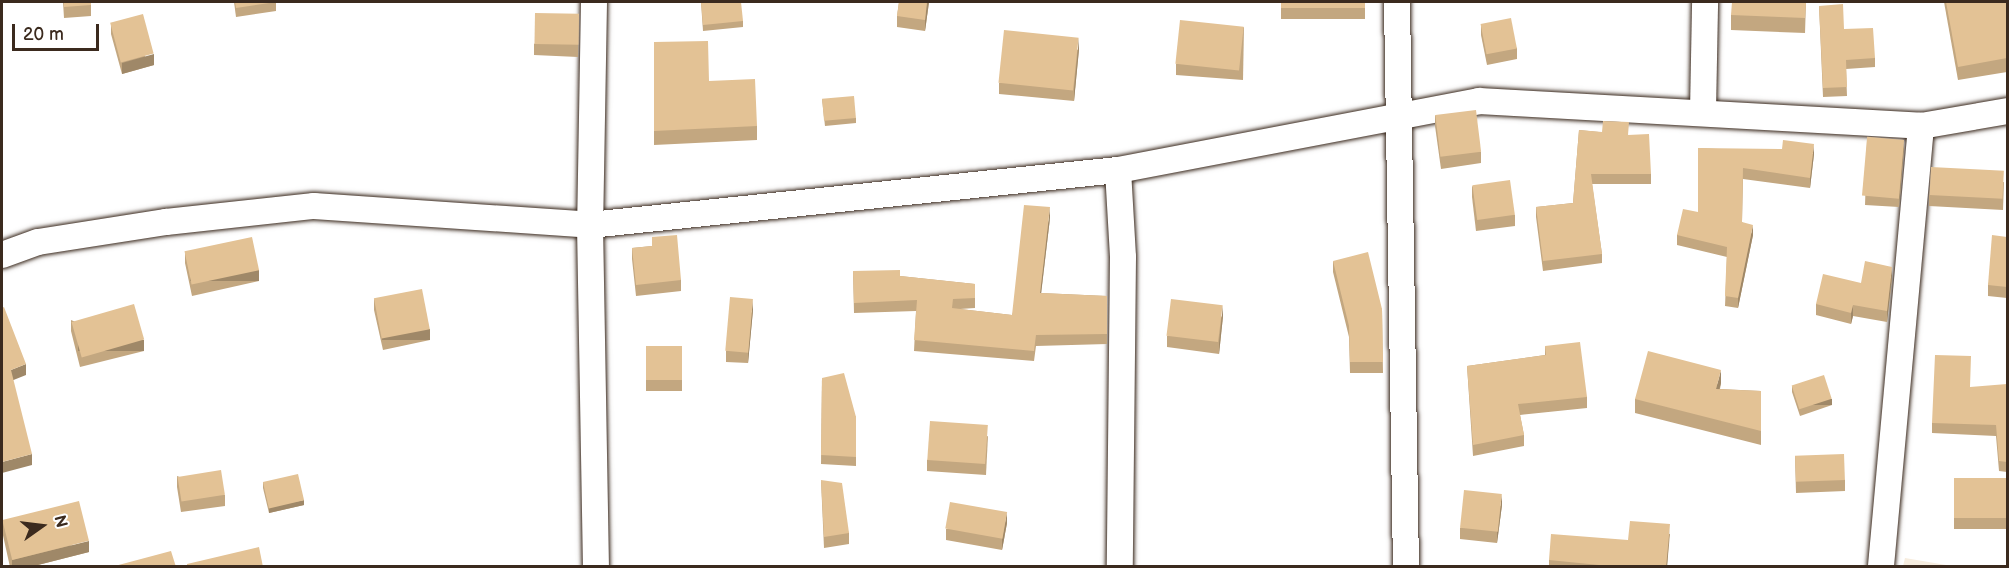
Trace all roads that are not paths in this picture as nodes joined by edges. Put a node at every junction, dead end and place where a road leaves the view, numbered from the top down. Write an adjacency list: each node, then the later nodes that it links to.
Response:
1 (594, 2): 9 (street)
2 (1397, 2): 6 (street)
3 (1705, 2): 4 (street)
4 (1703, 111): 6 (street); 7 (street)
5 (2007, 111): 7 (street)
6 (1400, 115): 8 (street); 13 (street)
7 (1921, 126): 14 (street)
8 (1118, 170): 9 (street); 12 (street)
9 (590, 225): 10 (street); 11 (street)
10 (2, 255)
11 (596, 567)
12 (1120, 567)
13 (1406, 567)
14 (1881, 567)

